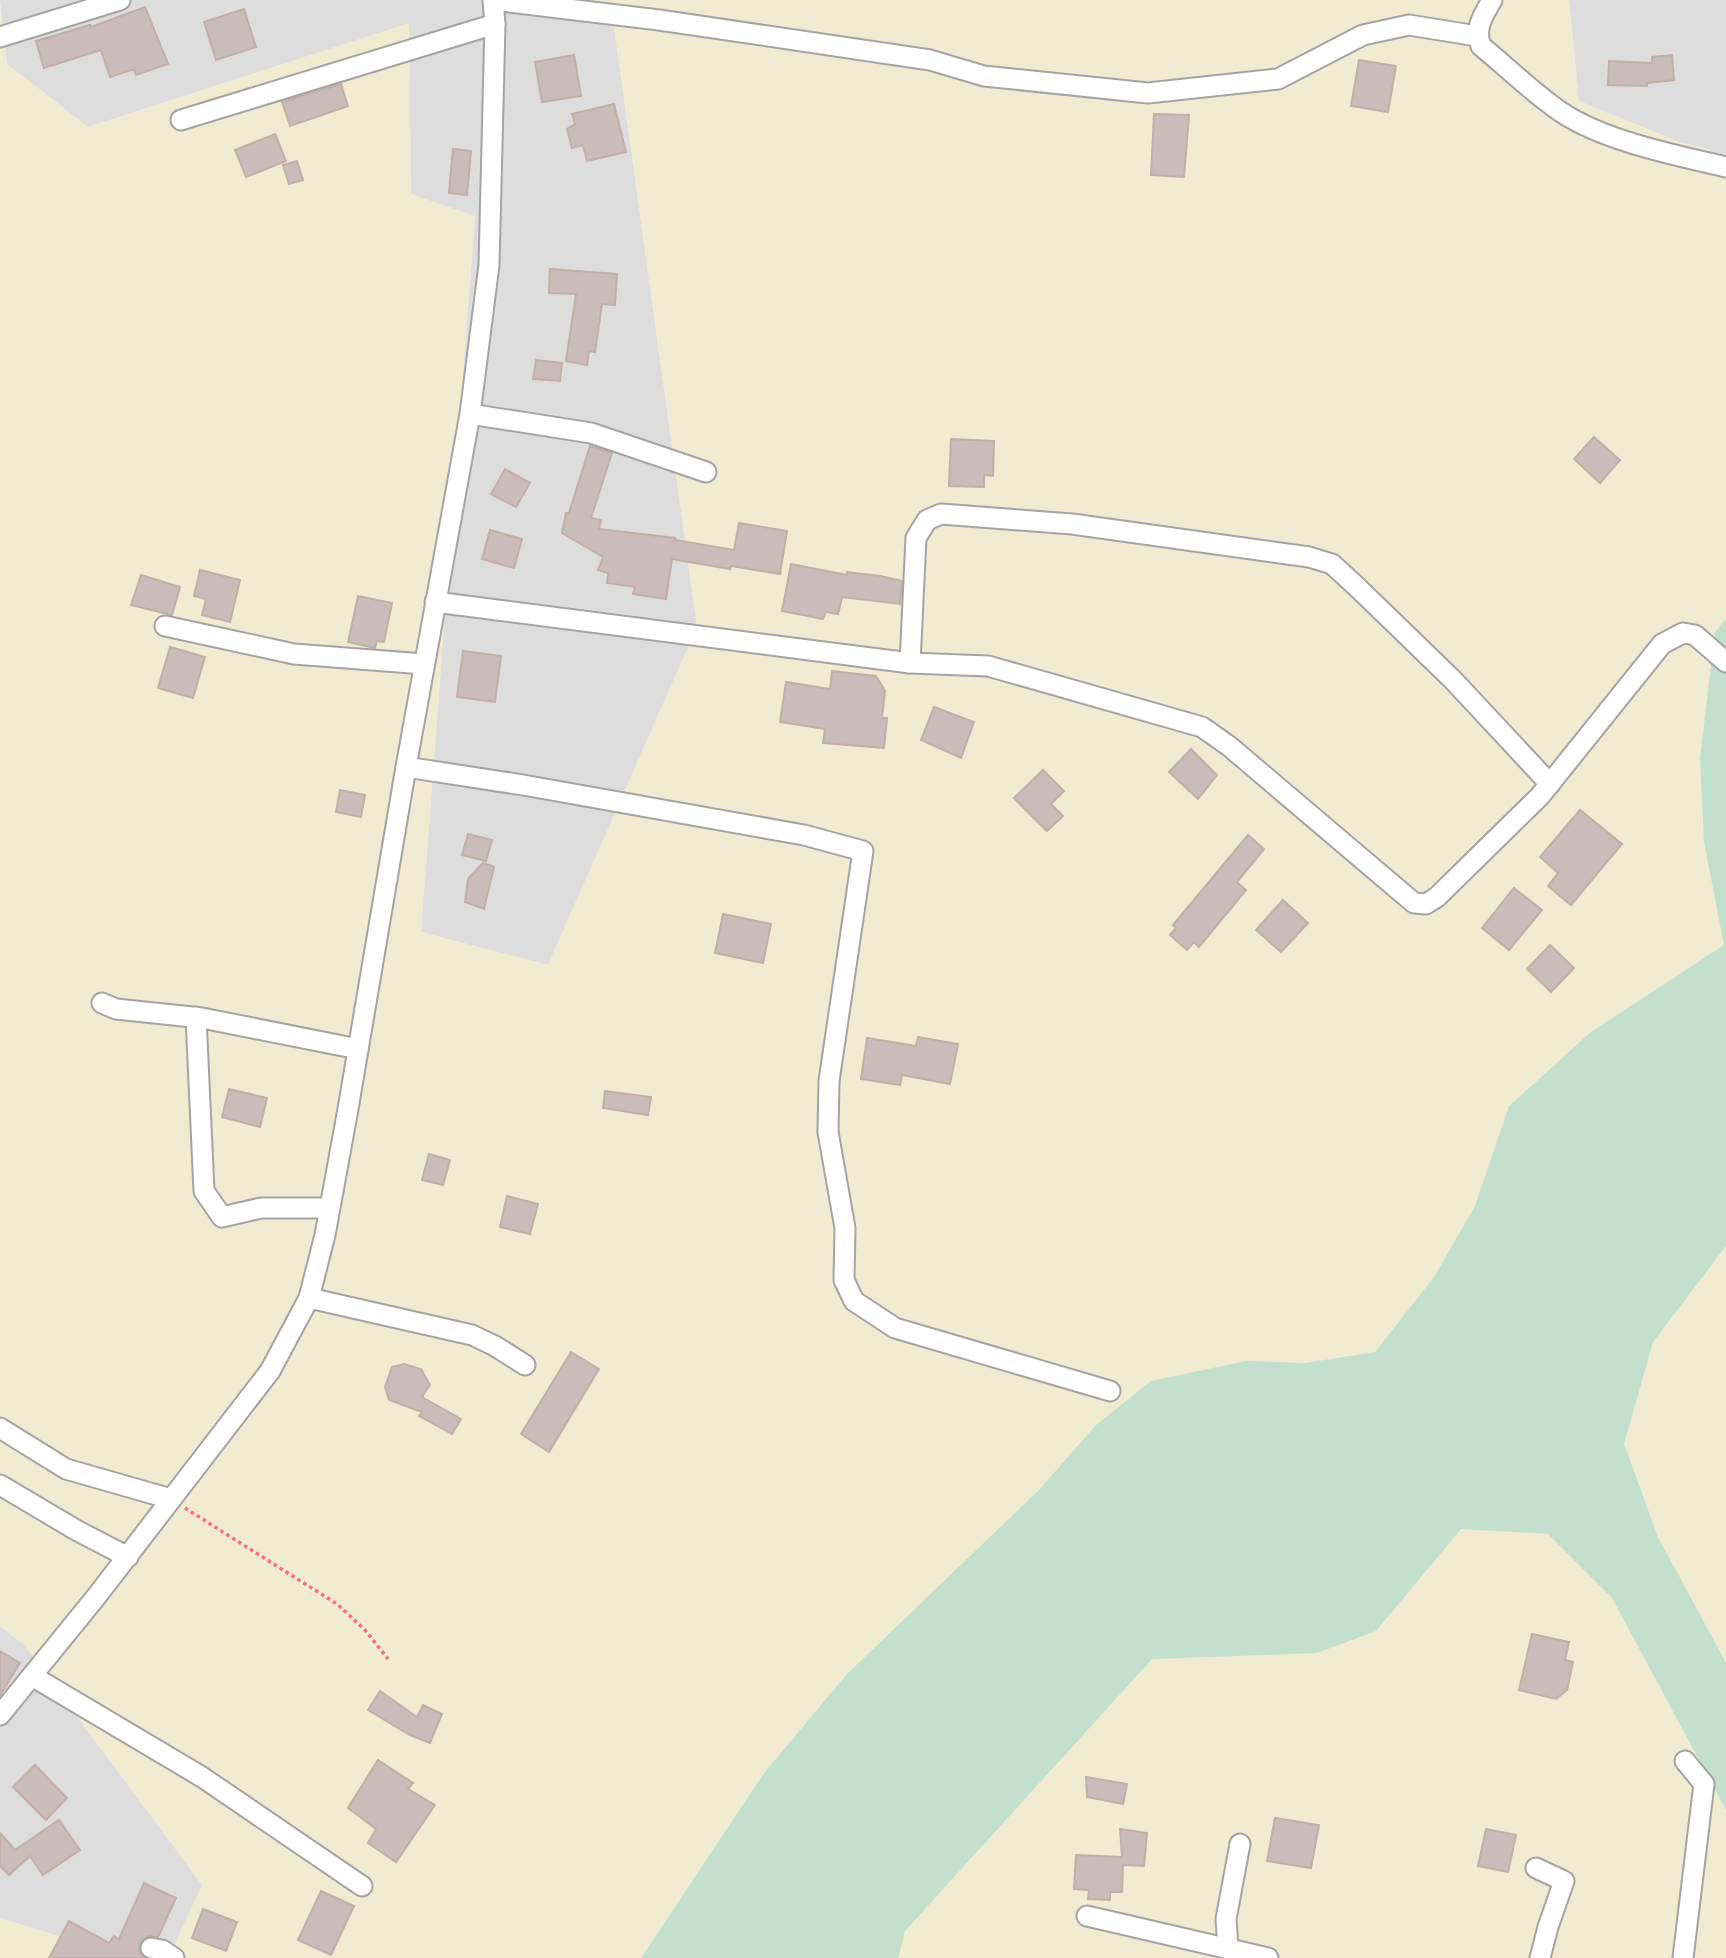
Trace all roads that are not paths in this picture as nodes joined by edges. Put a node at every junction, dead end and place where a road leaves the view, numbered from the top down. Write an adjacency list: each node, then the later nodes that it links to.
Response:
1 (120, 0): 6 (street)
2 (493, 0): 4 (street); 5 (street)
3 (1492, 0): 5 (street)
4 (495, 24): 7 (street); 9 (street)
5 (1477, 36): 8 (street)
6 (0, 37)
7 (181, 120)
8 (1726, 167)
9 (470, 414): 10 (street); 11 (street)
10 (706, 472)
11 (435, 602): 14 (street); 15 (street)
12 (165, 626): 15 (street)
13 (1726, 662): 17 (street)
14 (910, 663): 17 (street); 17 (street)
15 (424, 664): 16 (street)
16 (406, 766): 20 (street); 24 (street)
17 (1550, 784)
18 (102, 1003): 19 (street)
19 (196, 1017): 20 (street); 21 (street)
20 (358, 1049): 21 (street)
21 (330, 1208): 22 (street)
22 (309, 1298): 23 (street); 27 (street)
23 (525, 1364)
24 (1110, 1391)
25 (0, 1428): 27 (street)
26 (0, 1485): 28 (street)
27 (172, 1499): 28 (street)
28 (128, 1557): 29 (street)
29 (32, 1676): 30 (street); 34 (street)
30 (0, 1715)
31 (1685, 1761): 41 (street)
32 (1240, 1844): 37 (street)
33 (1536, 1868): 40 (street)
34 (362, 1886)
35 (1087, 1916): 37 (street)
36 (151, 1948): 38 (street)
37 (1228, 1949): 39 (street)
38 (174, 1958)
39 (1268, 1958)
40 (1540, 1958)
41 (1683, 1958)

